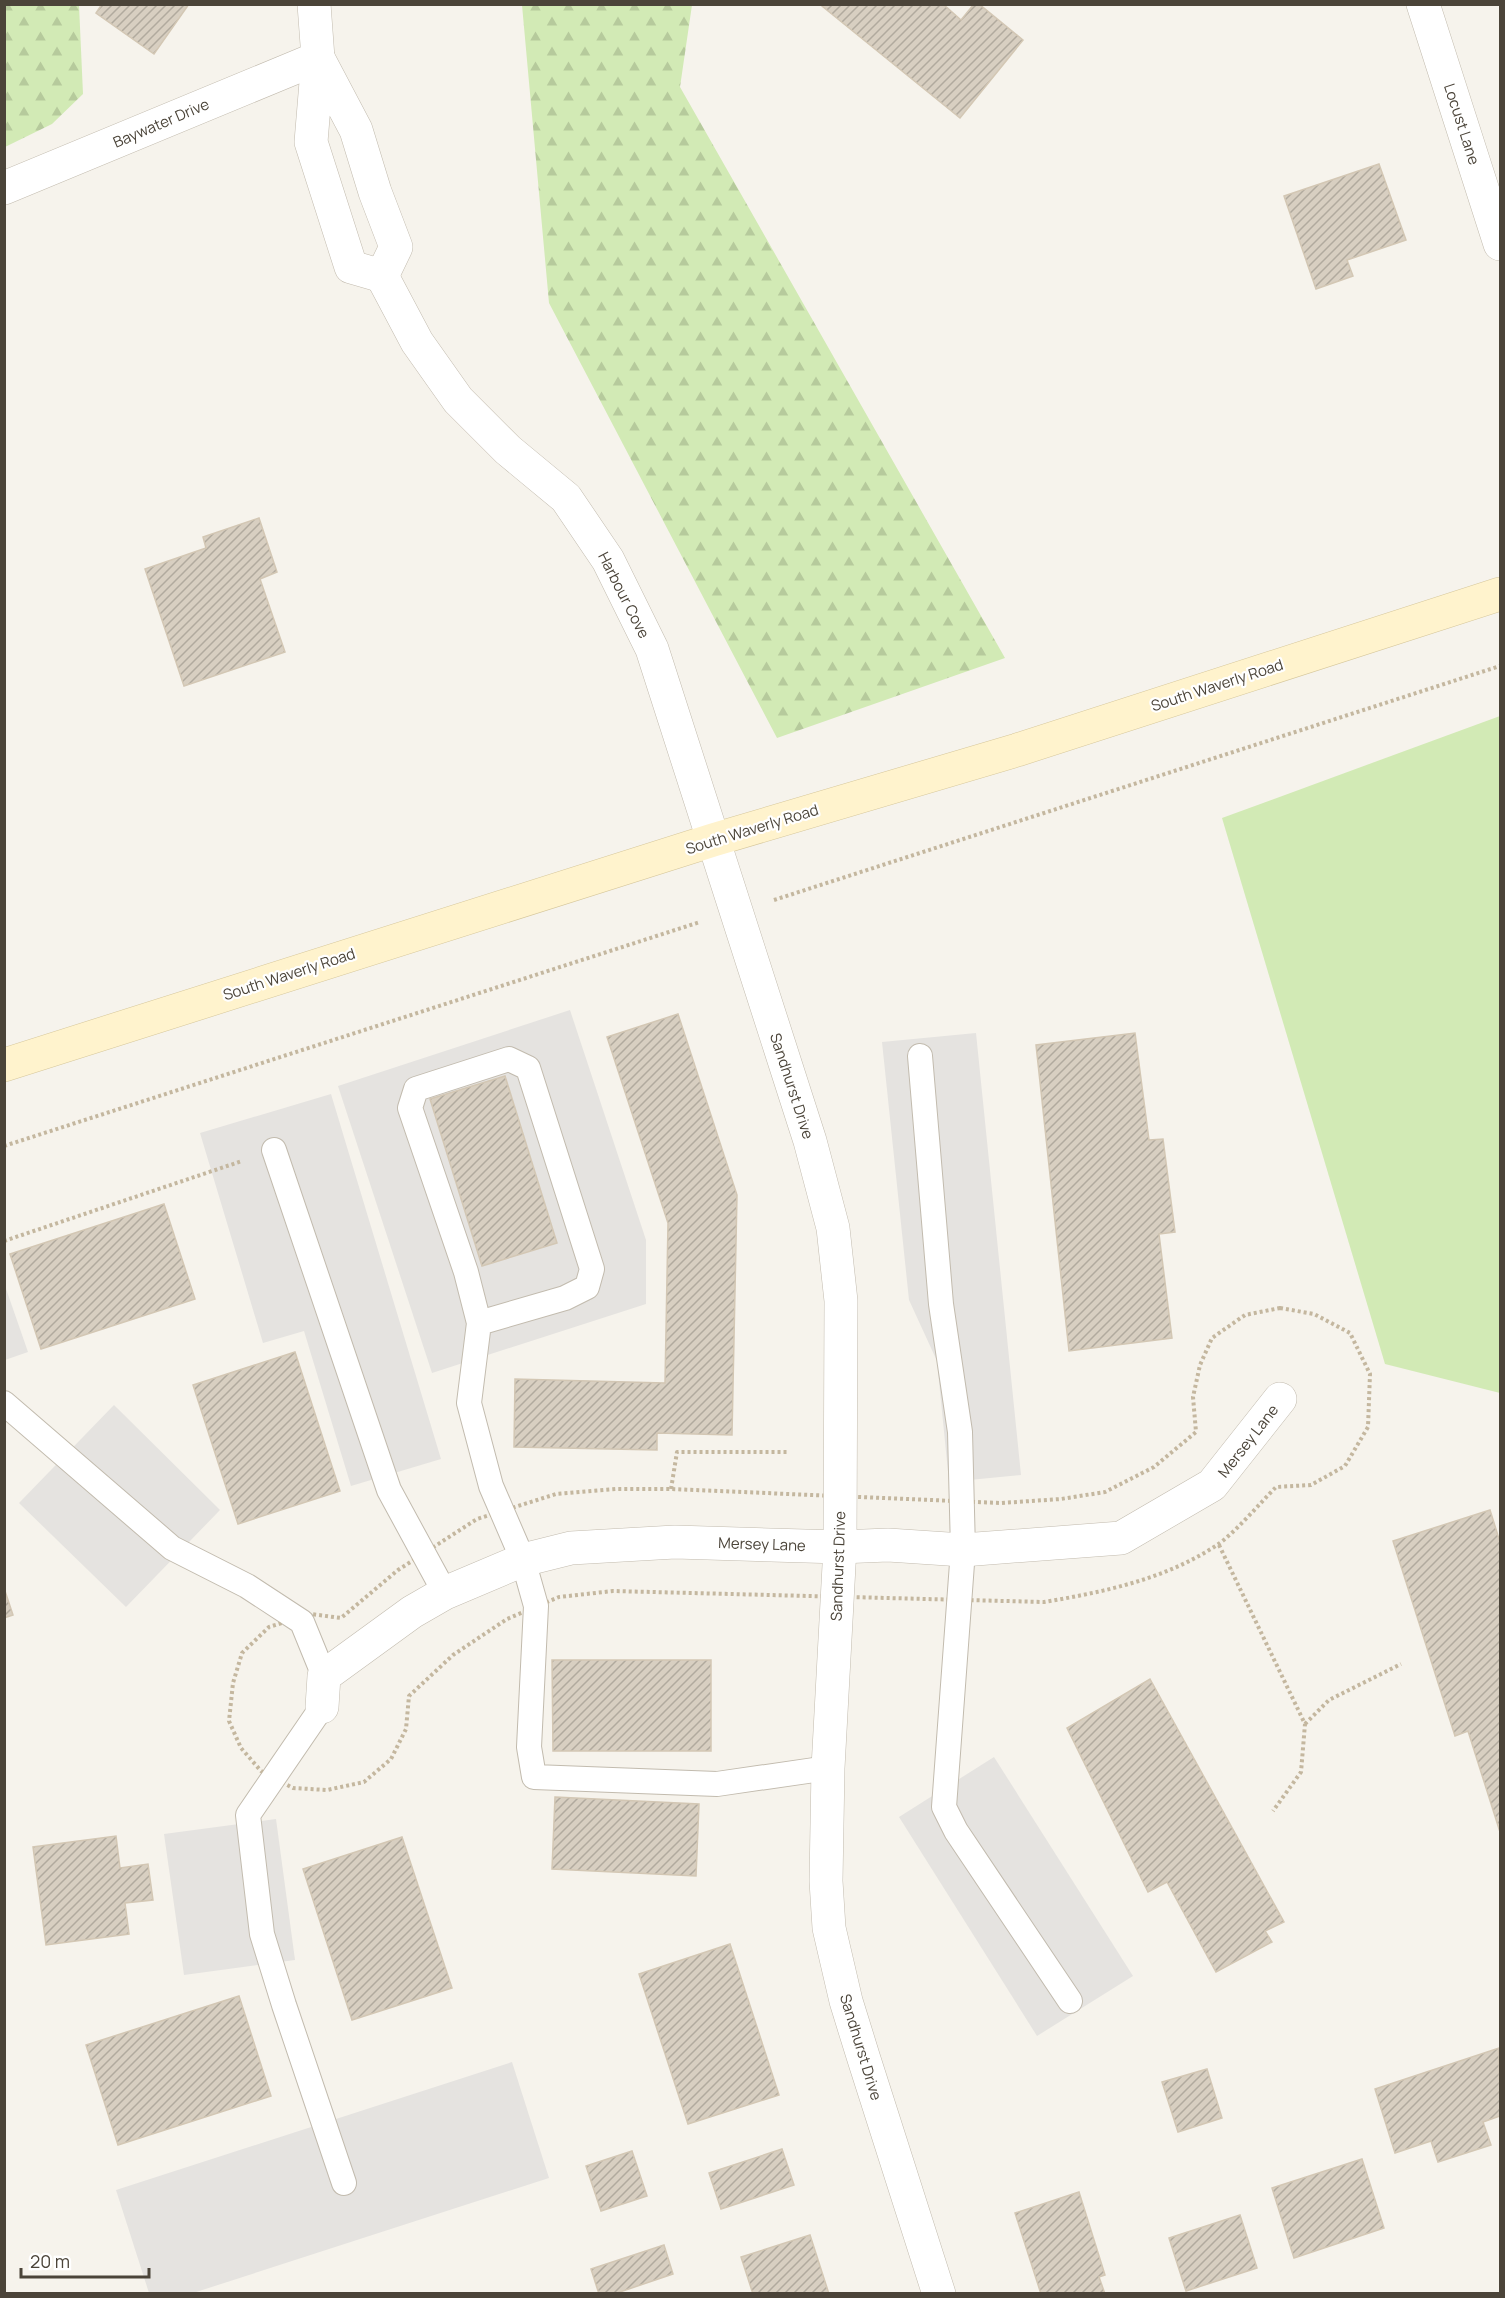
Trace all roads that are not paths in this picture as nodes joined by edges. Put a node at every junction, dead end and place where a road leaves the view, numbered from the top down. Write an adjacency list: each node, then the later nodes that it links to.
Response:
1 (314, 4): 3 (street)
2 (1423, 4): 7 (street, Locust Lane)
3 (318, 58): 4 (street, Baywater Drive); 5 (street); 6 (street)
4 (4, 188)
5 (375, 192): 6 (street); 8 (street)
6 (332, 208): 8 (street)
7 (1500, 244)
8 (382, 276): 10 (street, Harbour Cove)
9 (1500, 594): 10 (main road, South Waverly Road)
10 (713, 840): 12 (main road, South Waverly Road); 17 (street, Sandhurst Drive)
11 (920, 1056): 18 (lane)
12 (4, 1065)
13 (274, 1150): 20 (lane)
14 (479, 1323): 14 (lane); 19 (lane)
15 (1280, 1399): 18 (street, Mersey Lane)
16 (4, 1403): 21 (lane)
17 (840, 1547): 18 (street, Mersey Lane); 19 (street, Mersey Lane); 22 (street, Sandhurst Drive)
18 (963, 1550): 23 (lane)
19 (523, 1560): 20 (street, Mersey Lane); 22 (lane)
20 (445, 1593): 21 (street, Mersey Lane)
21 (323, 1691): 24 (lane)
22 (828, 1768): 25 (street, Sandhurst Drive)
23 (1070, 2001)
24 (344, 2183)
25 (939, 2294)

